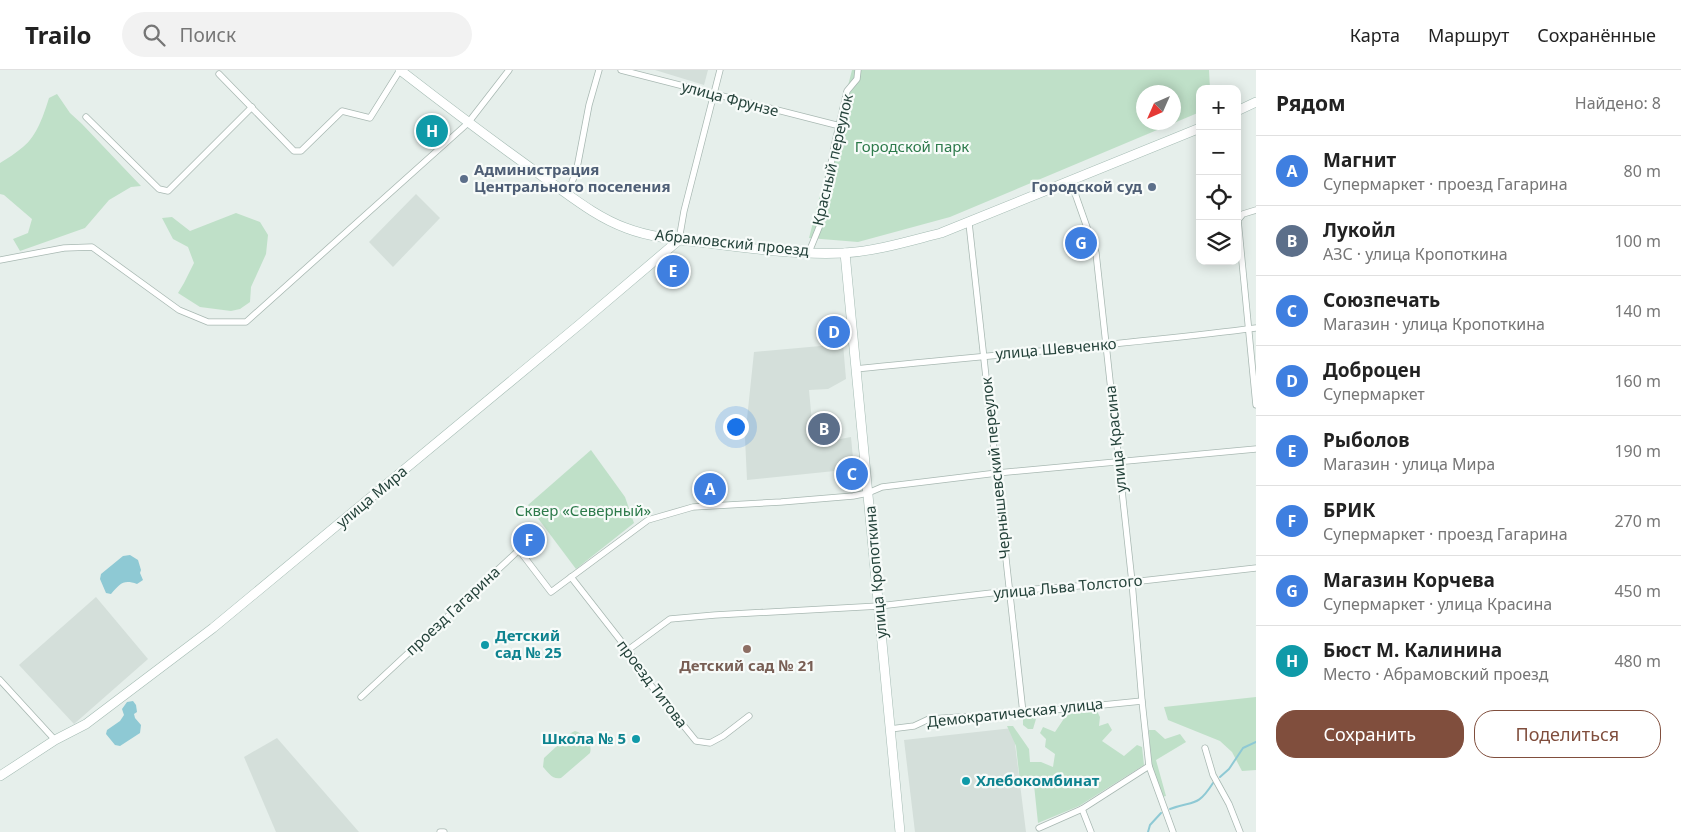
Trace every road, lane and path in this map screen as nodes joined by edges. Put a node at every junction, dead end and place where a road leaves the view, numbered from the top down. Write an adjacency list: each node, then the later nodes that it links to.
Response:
1 (400, 70): 10 (street); 13 (street, Абрамовский проезд)
2 (509, 70): 13 (street)
3 (599, 70): 17 (street)
4 (622, 70): 8 (street, улица Фрунзе)
5 (720, 70): 8 (street)
6 (858, 70): 14 (street, Красный переулок)
7 (220, 74): 10 (street)
8 (713, 94): 14 (street, улица Фрунзе); 20 (street)
9 (1256, 102): 11 (street)
10 (252, 107): 12 (street)
11 (1241, 109)
12 (86, 117)
13 (468, 122): 17 (street, Абрамовский проезд); 23 (street)
14 (840, 126): 21 (street, Красный переулок)
15 (1196, 130): 16 (street, Абрамовский проезд)
16 (1071, 182): 19 (street, Абрамовский проезд); 26 (street, улица Красина)
17 (568, 194): 20 (street, Абрамовский проезд)
18 (1256, 210): 25 (street)
19 (969, 223): 22 (street, Абрамовский проезд); 27 (street, Чернышевский переулок)
20 (678, 240): 21 (street, Абрамовский проезд); 46 (street, улица Мира)
21 (809, 252): 22 (street, Абрамовский проезд)
22 (845, 253): 28 (street, улица Кропоткина)
23 (0, 260)
24 (1256, 328): 25 (street, улица Шевченко)
25 (1248, 329): 26 (street, улица Шевченко); 29 (street)
26 (1106, 346): 27 (street, улица Шевченко); 31 (street, улица Красина)
27 (984, 356): 28 (street, улица Шевченко); 32 (street, Чернышевский переулок)
28 (855, 370): 33 (street, улица Кропоткина)
29 (1256, 405)
30 (1256, 449): 31 (street, проезд Гагарина)
31 (1118, 462): 32 (street, проезд Гагарина); 36 (street, улица Красина)
32 (997, 473): 33 (street, проезд Гагарина); 37 (street, Чернышевский переулок)
33 (868, 493): 35 (street, проезд Гагарина); 38 (street, улица Кропоткина)
34 (1256, 568): 36 (street, улица Льва Толстого)
35 (571, 577): 39 (street, проезд Титова); 41 (street, проезд Гагарина)
36 (1132, 582): 37 (street, улица Льва Толстого); 42 (street, улица Красина)
37 (1009, 591): 38 (street, улица Льва Толстого); 43 (street, Чернышевский переулок)
38 (880, 606): 39 (street, улица Льва Толстого); 45 (street, улица Кропоткина)
39 (628, 650): 44 (street, проезд Титова)
40 (0, 680): 46 (street)
41 (361, 697)
42 (1142, 701): 43 (street, Демократическая улица); 48 (street, улица Красина)
43 (1022, 713): 45 (street, Демократическая улица)
44 (749, 716)
45 (890, 729): 54 (street, улица Кропоткина)
46 (55, 740): 49 (street, улица Мира)
47 (1205, 748): 57 (street)
48 (1150, 766): 50 (street); 56 (street, улица Красина)
49 (0, 776)
50 (1082, 809): 51 (street); 55 (street)
51 (1038, 828)
52 (440, 832): 53 (street)
53 (444, 832)
54 (900, 832)
55 (1091, 832)
56 (1173, 832)
57 (1240, 832)

